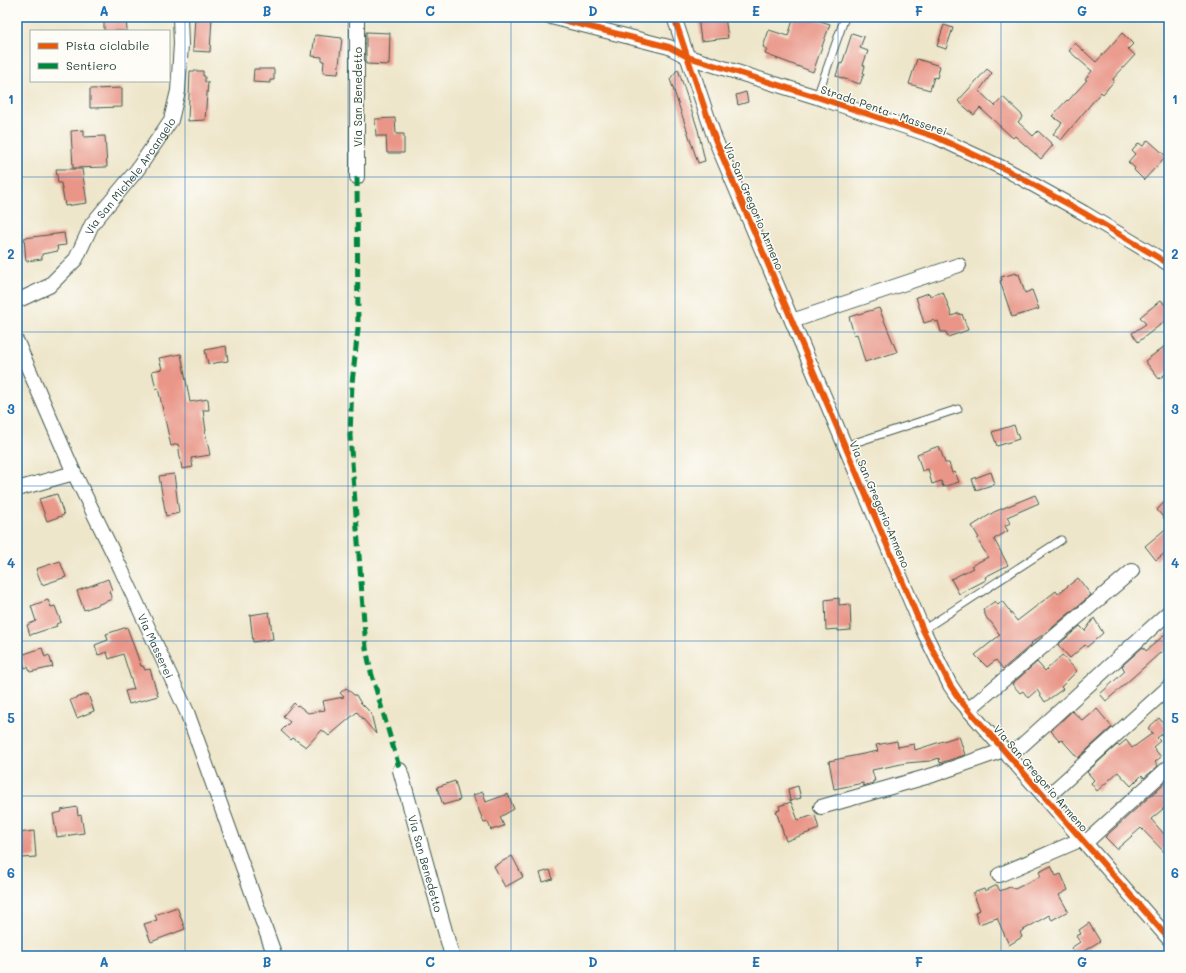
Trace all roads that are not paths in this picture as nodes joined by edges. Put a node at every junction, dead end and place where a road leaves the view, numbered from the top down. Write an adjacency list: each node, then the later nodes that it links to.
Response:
1 (180, 17): 11 (street, Via San Michele Arcangelo)
2 (357, 17): 8 (street, Via San Benedetto)
3 (551, 17): 6 (street, Strada Penta - Masserei)
4 (674, 17): 6 (street, Via San Gregorio Armeno)
5 (845, 17): 7 (lane)
6 (688, 57): 7 (street, Strada Penta - Masserei); 12 (street, Via San Gregorio Armeno)
7 (817, 97): 9 (street, Strada Penta - Masserei)
8 (357, 177)
9 (1169, 264)
10 (959, 265): 12 (street)
11 (17, 301)
12 (792, 321): 15 (street, Via San Gregorio Armeno)
13 (17, 342): 16 (street, Via Masserei)
14 (958, 409): 15 (lane)
15 (844, 446): 21 (street, Via San Gregorio Armeno)
16 (74, 473): 17 (street); 32 (street, Via Masserei)
17 (17, 489)
18 (1061, 540): 21 (lane)
19 (1132, 571): 23 (street)
20 (1169, 612): 24 (street)
21 (923, 630): 23 (street, Via San Gregorio Armeno)
22 (1169, 687): 27 (street)
23 (968, 710): 24 (street, Via San Gregorio Armeno)
24 (1006, 753): 27 (street, Via San Gregorio Armeno); 28 (street)
25 (1169, 767): 29 (street)
26 (400, 770): 33 (street, Via San Benedetto)
27 (1046, 798): 29 (street, Via San Gregorio Armeno)
28 (821, 807)
29 (1083, 841): 30 (street); 31 (street, Via San Gregorio Armeno)
30 (999, 875)
31 (1169, 939)
32 (275, 956)
33 (452, 956)

